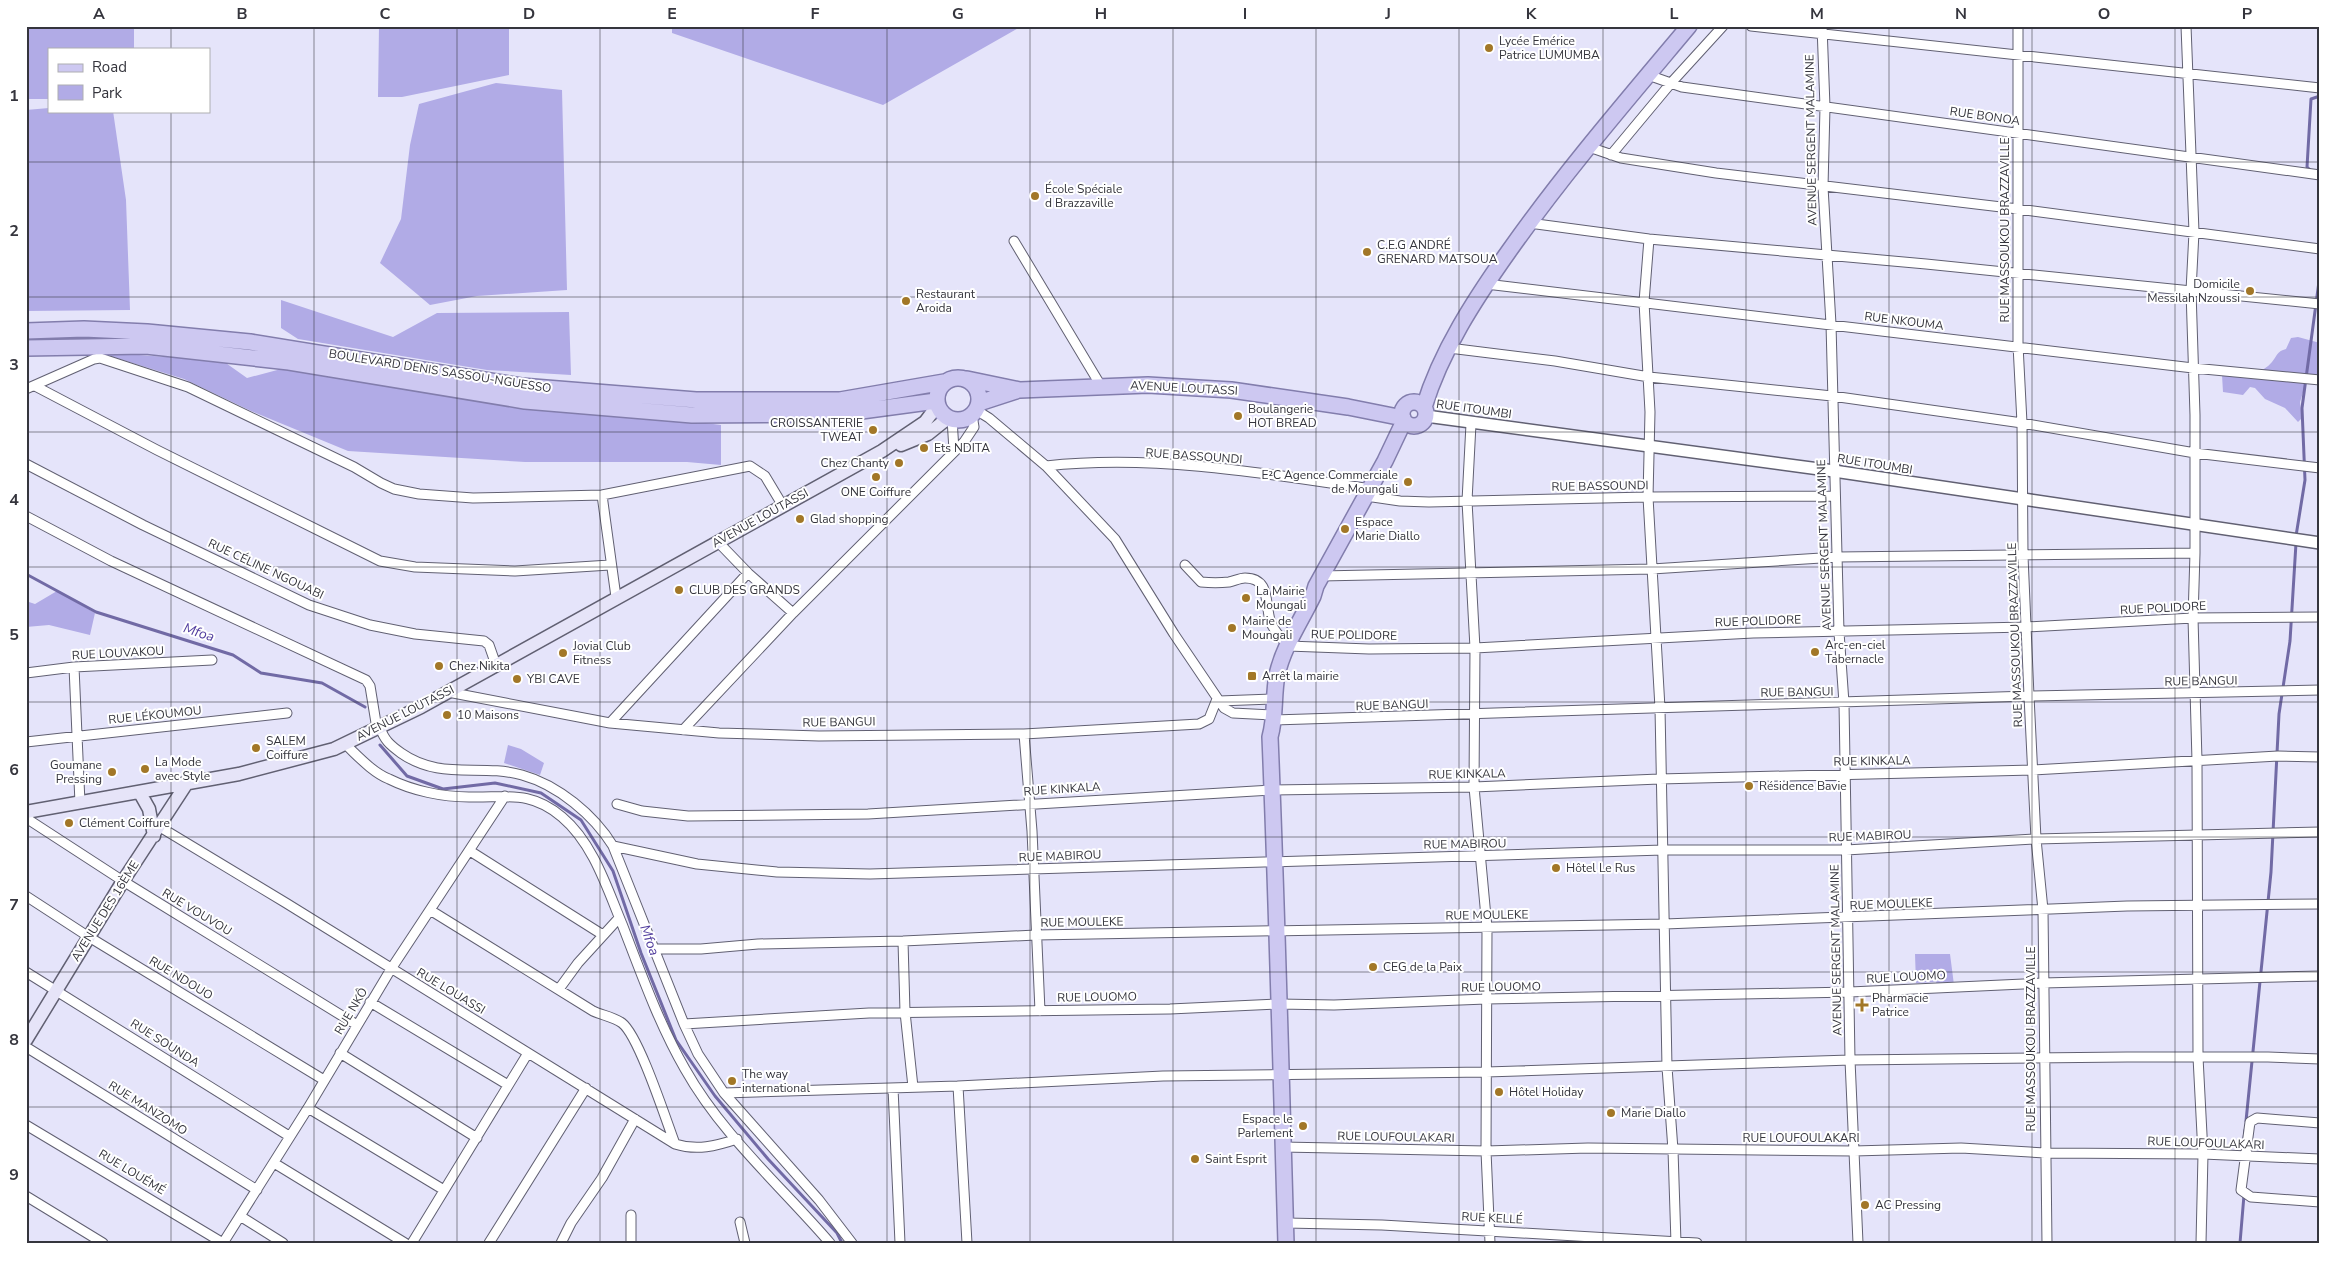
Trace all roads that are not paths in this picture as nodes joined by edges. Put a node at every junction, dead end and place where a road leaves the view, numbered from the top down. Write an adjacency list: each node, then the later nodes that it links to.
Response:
1 (1689, 26): 9 (main road)
2 (1723, 26): 10 (street)
3 (1751, 26): 6 (street)
4 (2018, 26): 7 (street, RUE MASSOUKOU BRAZZAVILLE)
5 (2186, 26): 8 (street)
6 (1822, 30): 7 (street); 12 (street, AVENUE SERGENT MALAMINE)
7 (2017, 54): 8 (street); 13 (street, RUE MASSOUKOU BRAZZAVILLE)
8 (2189, 73): 11 (street); 16 (street)
9 (1648, 75): 10 (street, RUE BONOA); 14 (main road)
10 (1671, 84): 12 (street, RUE BONOA); 15 (street)
11 (2320, 88)
12 (1824, 107): 13 (street, RUE BONOA); 18 (street, AVENUE SERGENT MALAMINE)
13 (2016, 133): 16 (street, RUE BONOA); 19 (street, RUE MASSOUKOU BRAZZAVILLE)
14 (1589, 147): 15 (street); 20 (main road)
15 (1611, 155): 18 (street)
16 (2190, 157): 17 (street, RUE BONOA); 21 (street)
17 (2320, 175)
18 (1823, 186): 19 (street); 25 (street, AVENUE SERGENT MALAMINE)
19 (2018, 209): 21 (street); 26 (street, RUE MASSOUKOU BRAZZAVILLE)
20 (1529, 223): 22 (street); 27 (main road)
21 (2194, 232): 24 (street); 28 (street)
22 (1649, 239): 25 (street); 29 (street)
23 (1014, 241): 43 (street)
24 (2320, 248)
25 (1826, 255): 26 (street); 31 (street, AVENUE SERGENT MALAMINE)
26 (2018, 274): 28 (street); 34 (street, RUE MASSOUKOU BRAZZAVILLE)
27 (1486, 284): 29 (street, RUE NKOUMA); 36 (main road)
28 (2191, 291): 30 (street); 38 (street)
29 (1644, 302): 31 (street, RUE NKOUMA); 39 (street)
30 (2320, 304)
31 (1831, 324): 34 (street, RUE NKOUMA); 46 (street, AVENUE SERGENT MALAMINE)
32 (26, 332): 33 (main road, BOULEVARD DENIS SASSOU-NGUESSO)
33 (261, 343): 37 (main road); 42 (main road, BOULEVARD DENIS SASSOU-NGUESSO)
34 (2018, 345): 38 (street, RUE NKOUMA); 51 (street, RUE MASSOUKOU BRAZZAVILLE)
35 (26, 348): 37 (main road, BOULEVARD DENIS SASSOU-NGUESSO)
36 (1449, 348): 39 (street); 49 (main road)
37 (258, 359): 47 (main road, BOULEVARD DENIS SASSOU-NGUESSO)
38 (2192, 368): 41 (street, RUE NKOUMA); 56 (street)
39 (1648, 377): 46 (street); 53 (street)
40 (967, 379): 42 (main road); 45 (main road, AVENUE LOUTASSI); 48 (main road)
41 (2320, 380)
42 (944, 382): 47 (main road)
43 (1101, 386): 45 (main road, AVENUE LOUTASSI); 49 (main road, AVENUE LOUTASSI)
44 (30, 388): 62 (street); 75 (street)
45 (1020, 390): 48 (main road, AVENUE LOUTASSI)
46 (1832, 396): 51 (street); 60 (street, AVENUE SERGENT MALAMINE)
47 (937, 403): 50 (main road); 55 (main road, AVENUE LOUTASSI)
48 (976, 409): 50 (main road); 54 (street); 58 (street)
49 (1413, 414): 52 (street, RUE ITOUMBI); 61 (main road)
50 (950, 419): 54 (street); 55 (main road, AVENUE LOUTASSI)
51 (2022, 423): 56 (street); 65 (street, RUE MASSOUKOU BRAZZAVILLE)
52 (1471, 424): 53 (street, RUE ITOUMBI); 66 (street)
53 (1650, 447): 60 (street, RUE ITOUMBI); 64 (street)
54 (954, 450): 82 (street)
55 (882, 451): 67 (main road, AVENUE LOUTASSI)
56 (2195, 453): 59 (street); 69 (street)
57 (26, 464): 91 (street, RUE CÉLINE NGOUABI)
58 (1046, 466): 61 (street, RUE BASSOUNDI); 99 (street)
59 (2320, 468)
60 (1834, 471): 63 (street, AVENUE SERGENT MALAMINE); 65 (street, RUE ITOUMBI)
61 (1368, 492): 66 (street, RUE BASSOUNDI); 80 (main road)
62 (602, 495): 67 (street); 75 (street)
63 (1835, 496): 64 (street, RUE BASSOUNDI); 74 (street, AVENUE SERGENT MALAMINE)
64 (1648, 497): 66 (street, RUE BASSOUNDI); 77 (street)
65 (2024, 500): 69 (street, RUE ITOUMBI); 73 (street, RUE MASSOUKOU BRAZZAVILLE)
66 (1467, 501): 78 (street)
67 (783, 506): 70 (main road, AVENUE LOUTASSI)
68 (26, 516): 106 (street)
69 (2195, 524): 71 (street, RUE ITOUMBI); 72 (street)
70 (718, 542): 79 (street); 81 (main road, AVENUE LOUTASSI)
71 (2320, 543)
72 (2195, 553): 73 (street); 84 (street)
73 (2024, 556): 74 (street); 85 (street, RUE MASSOUKOU BRAZZAVILLE)
74 (1838, 557): 77 (street); 86 (street, AVENUE SERGENT MALAMINE)
75 (610, 565): 81 (street)
76 (1185, 566): 88 (street)
77 (1652, 569): 78 (street); 87 (street)
78 (1471, 571): 80 (street); 89 (street)
79 (748, 573): 82 (street); 105 (street)
80 (1318, 581): 88 (main road)
81 (616, 598): 91 (main road, AVENUE LOUTASSI)
82 (793, 613): 107 (street)
83 (2320, 617): 84 (street, RUE POLIDORE)
84 (2193, 618): 85 (street, RUE POLIDORE); 96 (street)
85 (2026, 627): 86 (street, RUE POLIDORE); 97 (street, RUE MASSOUKOU BRAZZAVILLE)
86 (1839, 632): 87 (street, RUE POLIDORE); 100 (street, AVENUE SERGENT MALAMINE)
87 (1655, 638): 89 (street, RUE POLIDORE); 101 (street)
88 (1285, 643): 89 (street, RUE POLIDORE); 98 (main road)
89 (1475, 648): 103 (street)
90 (212, 660): 92 (street, RUE LOUVAKOU)
91 (496, 665): 95 (main road, AVENUE LOUTASSI)
92 (74, 667): 93 (street, RUE LOUVAKOU); 109 (street)
93 (26, 673)
94 (2320, 690): 96 (street, RUE BANGUI)
95 (448, 692): 105 (street, RUE BANGUI); 106 (main road, AVENUE LOUTASSI)
96 (2196, 693): 97 (street, RUE BANGUI); 113 (street)
97 (2029, 696): 100 (street, RUE BANGUI); 114 (street, RUE MASSOUKOU BRAZZAVILLE)
98 (1269, 699): 99 (street); 104 (main road)
99 (1218, 700): 104 (street, RUE BANGUI); 108 (street, RUE BANGUI)
100 (1844, 703): 101 (street, RUE BANGUI); 115 (street, AVENUE SERGENT MALAMINE)
101 (1660, 708): 103 (street, RUE BANGUI); 116 (street)
102 (286, 713): 109 (street, RUE LÉKOUMOU)
103 (1475, 715): 104 (street, RUE BANGUI); 118 (street)
104 (1271, 717): 119 (main road)
105 (610, 723): 107 (street, RUE BANGUI)
106 (378, 728): 111 (main road, AVENUE LOUTASSI); 131 (street)
107 (683, 730): 108 (street, RUE BANGUI)
108 (1024, 734): 124 (street)
109 (78, 735): 110 (street, RUE LÉKOUMOU); 122 (street)
110 (26, 742)
111 (345, 744): 117 (main road, AVENUE LOUTASSI); 121 (street)
112 (2320, 757): 113 (street, RUE KINKALA)
113 (2197, 761): 114 (street, RUE KINKALA); 129 (street)
114 (2033, 770): 115 (street, RUE KINKALA); 130 (street, RUE MASSOUKOU BRAZZAVILLE)
115 (1846, 774): 116 (street, RUE KINKALA); 133 (street, AVENUE SERGENT MALAMINE)
116 (1660, 779): 118 (street, RUE KINKALA); 132 (street)
117 (187, 783): 120 (main road, AVENUE LOUTASSI); 127 (main road, AVENUE DES 16ÈME)
118 (1474, 786): 119 (street, RUE KINKALA); 135 (street)
119 (1272, 790): 124 (street, RUE KINKALA); 136 (main road)
120 (140, 793): 122 (main road, AVENUE LOUTASSI); 127 (main road)
121 (506, 796): 134 (street, RUE NKÔ); 144 (street)
122 (80, 803): 125 (main road, AVENUE LOUTASSI)
123 (617, 804): 124 (street, RUE KINKALA)
124 (1029, 804): 137 (street)
125 (26, 812)
126 (26, 818): 138 (street, RUE VOUVOU)
127 (155, 828): 138 (main road, AVENUE DES 16ÈME); 154 (street, RUE LOUASSI)
128 (2320, 832): 129 (street, RUE MABIROU)
129 (2196, 834): 130 (street, RUE MABIROU); 141 (street)
130 (2036, 840): 133 (street, RUE MABIROU); 143 (street, RUE MASSOUKOU BRAZZAVILLE)
131 (613, 846): 137 (street, RUE MABIROU); 153 (street)
132 (1663, 850): 133 (street, RUE MABIROU); 135 (street, RUE MABIROU); 146 (street)
133 (1846, 850): 145 (street, AVENUE SERGENT MALAMINE)
134 (470, 851): 142 (street, RUE NKÔ); 149 (street)
135 (1479, 856): 136 (street, RUE MABIROU); 147 (street)
136 (1274, 861): 137 (street, RUE MABIROU); 148 (main road)
137 (1034, 870): 150 (street)
138 (123, 881): 151 (main road, AVENUE DES 16ÈME); 169 (street, RUE VOUVOU)
139 (26, 896): 151 (street, RUE NDOUO)
140 (2320, 904): 141 (street, RUE MOULEKE)
141 (2199, 905): 143 (street, RUE MOULEKE); 157 (street)
142 (430, 910): 154 (street, RUE NKÔ); 159 (street)
143 (2043, 910): 145 (street, RUE MOULEKE); 158 (street, RUE MASSOUKOU BRAZZAVILLE)
144 (619, 918): 149 (street); 194 (street)
145 (1849, 918): 146 (street, RUE MOULEKE); 161 (street, AVENUE SERGENT MALAMINE)
146 (1665, 924): 147 (street, RUE MOULEKE); 162 (street)
147 (1486, 928): 148 (street, RUE MOULEKE); 163 (street)
148 (1278, 930): 150 (street, RUE MOULEKE); 165 (main road)
149 (603, 935): 159 (street)
150 (1036, 935): 152 (street, RUE MOULEKE); 166 (street)
151 (89, 937): 160 (main road, AVENUE DES 16ÈME); 181 (street, RUE NDOUO)
152 (903, 941): 153 (street, RUE MOULEKE); 167 (street)
153 (654, 948): 168 (street)
154 (391, 968): 164 (street, RUE NKÔ); 173 (street, RUE LOUASSI)
155 (26, 972): 160 (street, RUE SOUNDA)
156 (2320, 976): 157 (street, RUE LOUOMO)
157 (2198, 980): 158 (street, RUE LOUOMO); 174 (street)
158 (2043, 983): 161 (street, RUE LOUOMO); 175 (street, RUE MASSOUKOU BRAZZAVILLE)
159 (559, 989): 195 (street)
160 (57, 990): 170 (main road, AVENUE DES 16ÈME); 192 (street, RUE SOUNDA)
161 (1850, 992): 162 (street, RUE LOUOMO); 177 (street, AVENUE SERGENT MALAMINE)
162 (1667, 996): 163 (street, RUE LOUOMO); 178 (street)
163 (1486, 999): 165 (street, RUE LOUOMO); 179 (street)
164 (370, 1002): 169 (street, RUE NKÔ); 182 (street)
165 (1278, 1004): 166 (street, RUE LOUOMO); 180 (main road)
166 (1040, 1011): 167 (street, RUE LOUOMO)
167 (906, 1012): 168 (street, RUE LOUOMO); 184 (street)
168 (684, 1024): 187 (street)
169 (357, 1025): 172 (street, RUE NKÔ)
170 (26, 1040)
171 (26, 1047): 205 (street, RUE MANZOMO)
172 (340, 1053): 181 (street, RUE NKÔ); 193 (street)
173 (528, 1053): 182 (street); 185 (street, RUE LOUASSI)
174 (2198, 1057): 175 (street); 176 (street); 201 (street)
175 (2043, 1059): 177 (street); 200 (street, RUE MASSOUKOU BRAZZAVILLE)
176 (2320, 1059)
177 (1850, 1060): 178 (street); 199 (street, AVENUE SERGENT MALAMINE)
178 (1667, 1067): 179 (street); 197 (street)
179 (1486, 1072): 180 (street); 198 (street)
180 (1283, 1073): 183 (street); 196 (main road)
181 (324, 1080): 188 (street, RUE NKÔ)
182 (508, 1085): 193 (street)
183 (958, 1086): 184 (street); 227 (street)
184 (913, 1087): 186 (street)
185 (586, 1088): 189 (street, RUE LOUASSI); 220 (street)
186 (893, 1088): 187 (street); 226 (street)
187 (724, 1093): 225 (street)
188 (308, 1108): 192 (street, RUE NKÔ); 206 (street)
189 (635, 1119): 195 (street, RUE LOUASSI); 221 (street)
190 (2320, 1123): 202 (street)
191 (26, 1125): 216 (street, RUE LOUÉMÉ)
192 (290, 1136): 204 (street, RUE NKÔ)
193 (476, 1138): 206 (street)
194 (737, 1139): 195 (street, RUE LOUASSI); 224 (street)
195 (675, 1144)
196 (1282, 1147): 198 (street, RUE LOUFOULAKARI); 212 (main road)
197 (1674, 1150): 198 (street, RUE LOUFOULAKARI); 199 (street, RUE LOUFOULAKARI); 214 (street)
198 (1486, 1151): 213 (street)
199 (1854, 1151): 200 (street, RUE LOUFOULAKARI); 231 (street, AVENUE SERGENT MALAMINE)
200 (2045, 1153): 201 (street, RUE LOUFOULAKARI); 232 (street, RUE MASSOUKOU BRAZZAVILLE)
201 (2203, 1154): 202 (street, RUE LOUFOULAKARI); 233 (street)
202 (2244, 1156): 203 (street, RUE LOUFOULAKARI); 208 (street)
203 (2320, 1159)
204 (274, 1163): 205 (street, RUE NKÔ); 218 (street)
205 (257, 1190): 210 (street, RUE NKÔ)
206 (444, 1190): 219 (street)
207 (26, 1196): 215 (street)
208 (2320, 1202)
209 (631, 1215): 222 (street)
210 (240, 1216): 216 (street, RUE NKÔ); 217 (street)
211 (740, 1222): 223 (street)
212 (1286, 1223): 213 (street, RUE KELLÉ); 228 (main road)
213 (1489, 1231): 214 (street, RUE KELLÉ); 229 (street)
214 (1676, 1242): 230 (street, RUE KELLÉ)
215 (103, 1243)
216 (223, 1243)
217 (283, 1243)
218 (406, 1243)
219 (412, 1243)
220 (489, 1243)
221 (561, 1243)
222 (630, 1243)
223 (745, 1243)
224 (830, 1243)
225 (852, 1243)
226 (900, 1243)
227 (967, 1243)
228 (1286, 1243)
229 (1490, 1243)
230 (1697, 1243)
231 (1858, 1243)
232 (2047, 1243)
233 (2201, 1243)

